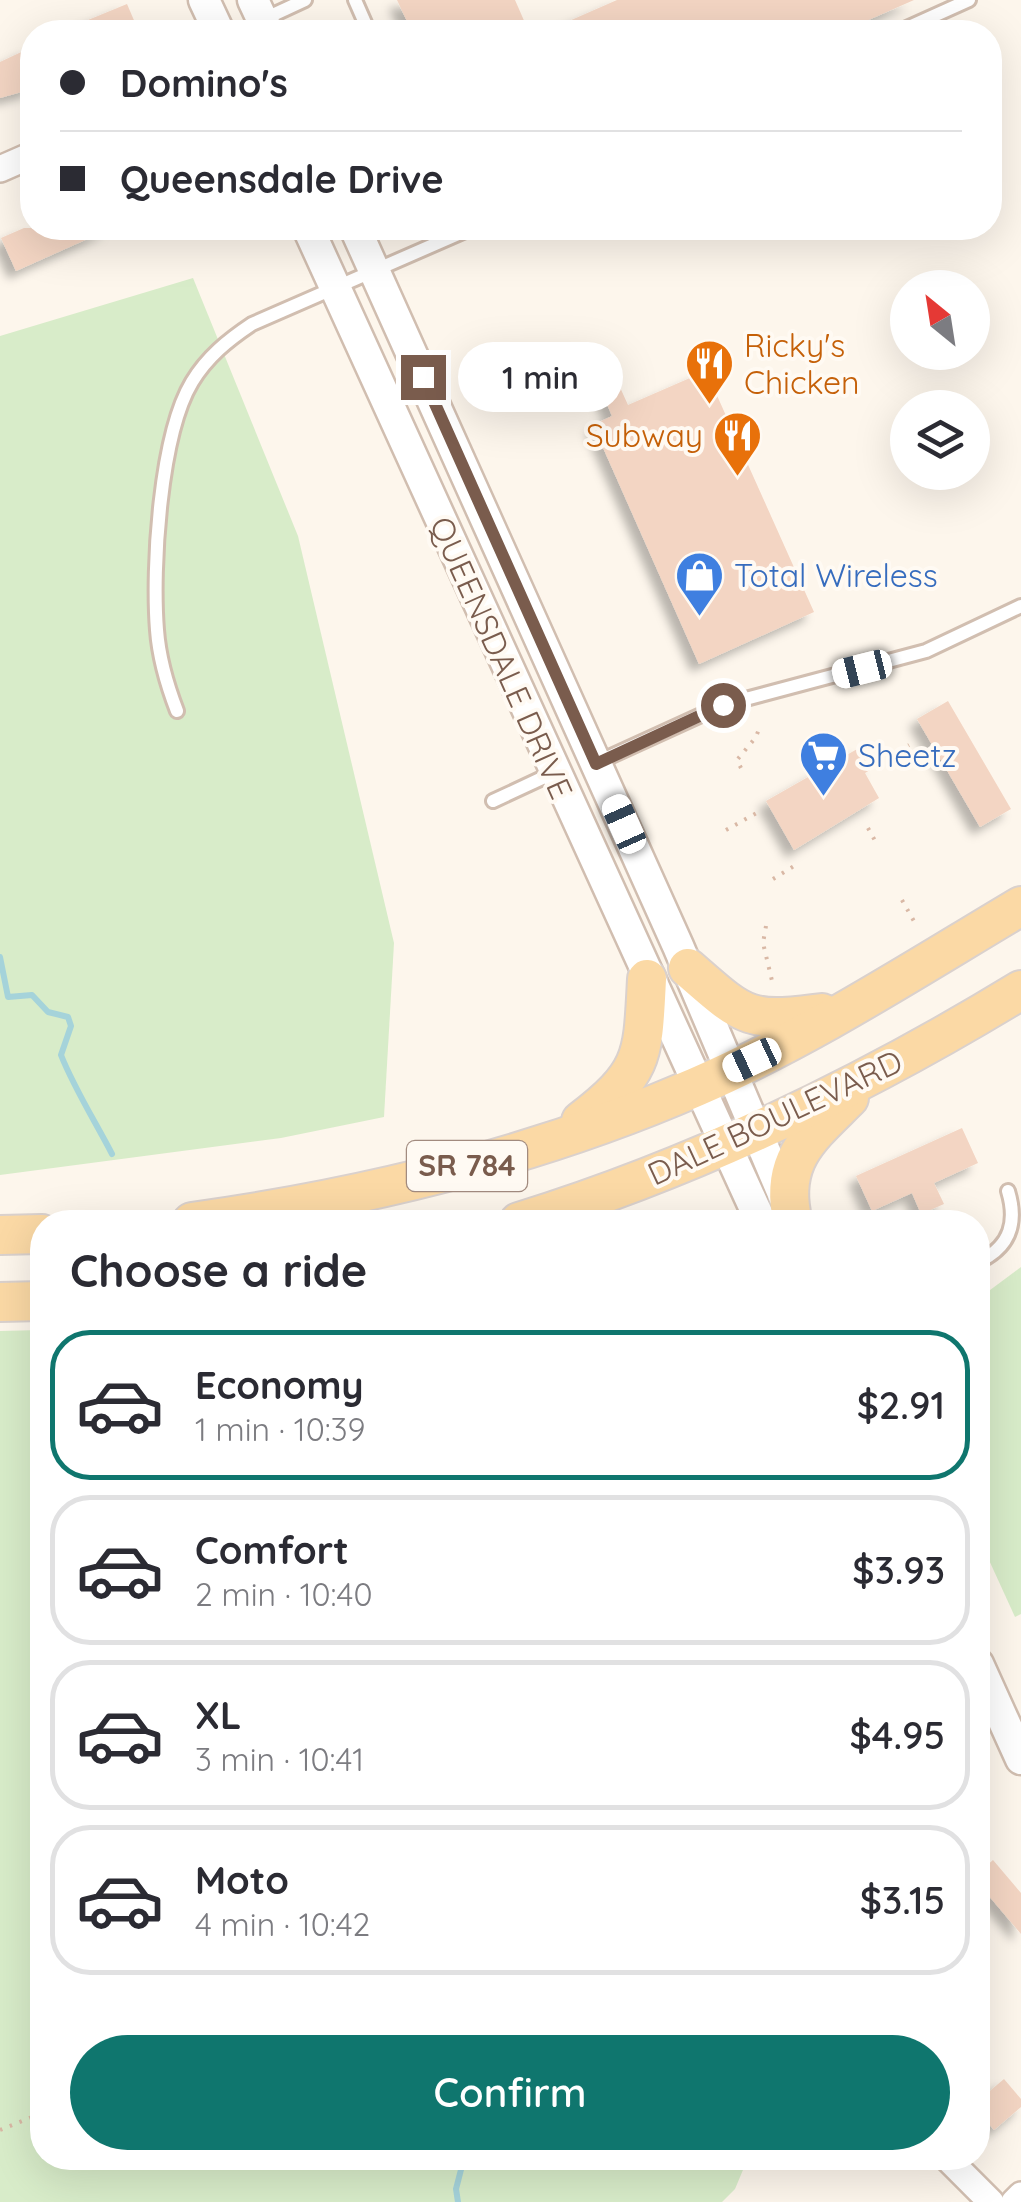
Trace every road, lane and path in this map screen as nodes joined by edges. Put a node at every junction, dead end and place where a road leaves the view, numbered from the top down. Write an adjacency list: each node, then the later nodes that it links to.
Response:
1 (305, 0): 3 (lane)
2 (969, 0): 4 (lane)
3 (261, 18)
4 (925, 20)
5 (313, 240): 9 (street, QUEENSDALE DRIVE)
6 (361, 240): 8 (street, QUEENSDALE DRIVE)
7 (438, 240): 8 (lane)
8 (376, 272): 9 (lane); 15 (street, QUEENSDALE DRIVE)
9 (336, 290): 11 (lane); 17 (street, QUEENSDALE DRIVE)
10 (1021, 606): 15 (lane)
11 (177, 711)
12 (760, 726): 16 (path)
13 (909, 745): 14 (path)
14 (881, 761)
15 (596, 764): 29 (street, QUEENSDALE DRIVE)
16 (741, 768)
17 (553, 774): 18 (lane); 30 (street, QUEENSDALE DRIVE)
18 (493, 801)
19 (762, 810): 21 (path)
20 (868, 828): 22 (path)
21 (726, 830)
22 (878, 846)
23 (794, 866): 24 (path)
24 (774, 878)
25 (902, 900): 27 (path)
26 (1021, 906): 33 (main road, DALE BOULEVARD / SR 784)
27 (915, 922)
28 (766, 926): 31 (path)
29 (688, 968): 33 (main road); 34 (street, QUEENSDALE DRIVE)
30 (647, 979): 36 (street, QUEENSDALE DRIVE); 37 (main road)
31 (774, 989)
32 (1021, 990): 35 (main road, DALE BOULEVARD / SR 784)
33 (844, 1010): 34 (main road, DALE BOULEVARD / SR 784)
34 (731, 1070): 36 (main road, DALE BOULEVARD / SR 784); 38 (street, QUEENSDALE DRIVE)
35 (867, 1079): 38 (main road, DALE BOULEVARD / SR 784); 43 (main road)
36 (697, 1087): 37 (main road, DALE BOULEVARD / SR 784); 38 (street, QUEENSDALE DRIVE)
37 (557, 1140): 40 (main road, DALE BOULEVARD / SR 784)
38 (741, 1140): 41 (main road, DALE BOULEVARD / SR 784); 42 (street)
39 (1008, 1191): 46 (lane)
40 (265, 1210)
41 (555, 1210)
42 (777, 1210)
43 (783, 1210)
44 (30, 1234): 45 (main road)
45 (0, 1235)
46 (990, 1255)
47 (30, 1301): 48 (main road)
48 (0, 1302)
49 (990, 1691): 50 (street)
50 (1021, 1759)
51 (30, 2118): 52 (path)
52 (0, 2130)
53 (959, 2170): 55 (street)
54 (1021, 2195): 56 (street)
55 (991, 2202)
56 (1014, 2202)

